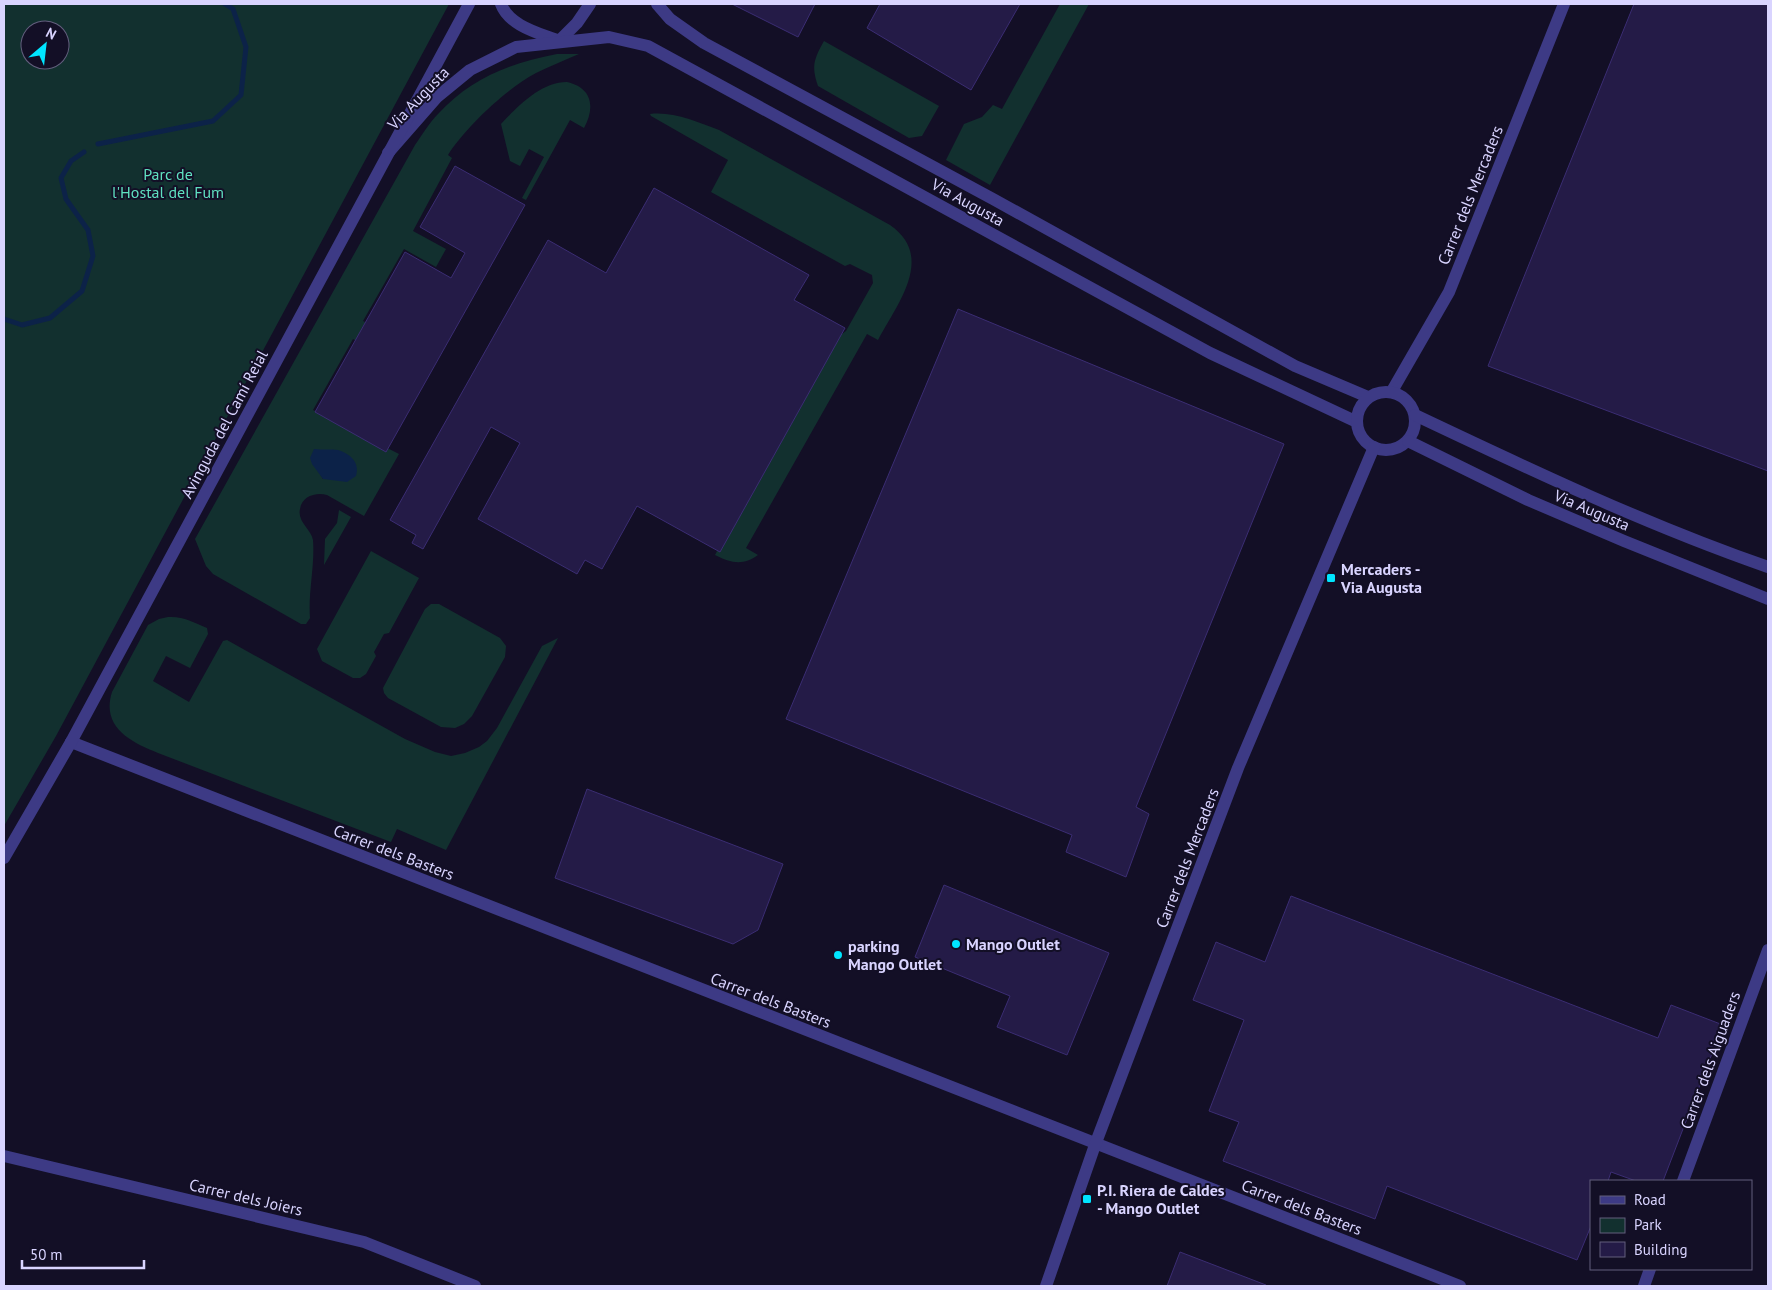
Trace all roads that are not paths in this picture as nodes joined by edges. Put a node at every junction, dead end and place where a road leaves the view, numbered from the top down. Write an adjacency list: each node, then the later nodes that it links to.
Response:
1 (469, 4): 7 (street, Avinguda del Camí Reial)
2 (501, 4): 6 (street, Via Augusta)
3 (590, 4): 6 (street)
4 (657, 4): 9 (street, Via Augusta)
5 (1564, 4): 8 (street, Carrer dels Mercaders)
6 (559, 41): 7 (street, Via Augusta); 11 (street, Via Augusta)
7 (388, 154): 16 (street, Avinguda del Camí Reial)
8 (1392, 392): 9 (street); 10 (street)
9 (1368, 397): 11 (street)
10 (1416, 415): 12 (street); 14 (street, Via Augusta)
11 (1357, 422): 13 (street)
12 (1408, 441): 13 (street); 15 (street, Via Augusta)
13 (1374, 447): 19 (street, Carrer dels Mercaders)
14 (1768, 567)
15 (1768, 599)
16 (70, 742): 17 (street, Avinguda del Camí Reial); 19 (street, Carrer dels Basters)
17 (4, 858)
18 (1768, 950): 21 (street, Carrer dels Aiguaders)
19 (1095, 1144): 24 (street, Carrer dels Mercaders); 25 (street, Carrer dels Basters)
20 (4, 1156): 23 (street, Carrer dels Joiers)
21 (1683, 1180)
22 (1650, 1270): 26 (street)
23 (475, 1286)
24 (1046, 1286)
25 (1460, 1286)
26 (1644, 1286)

